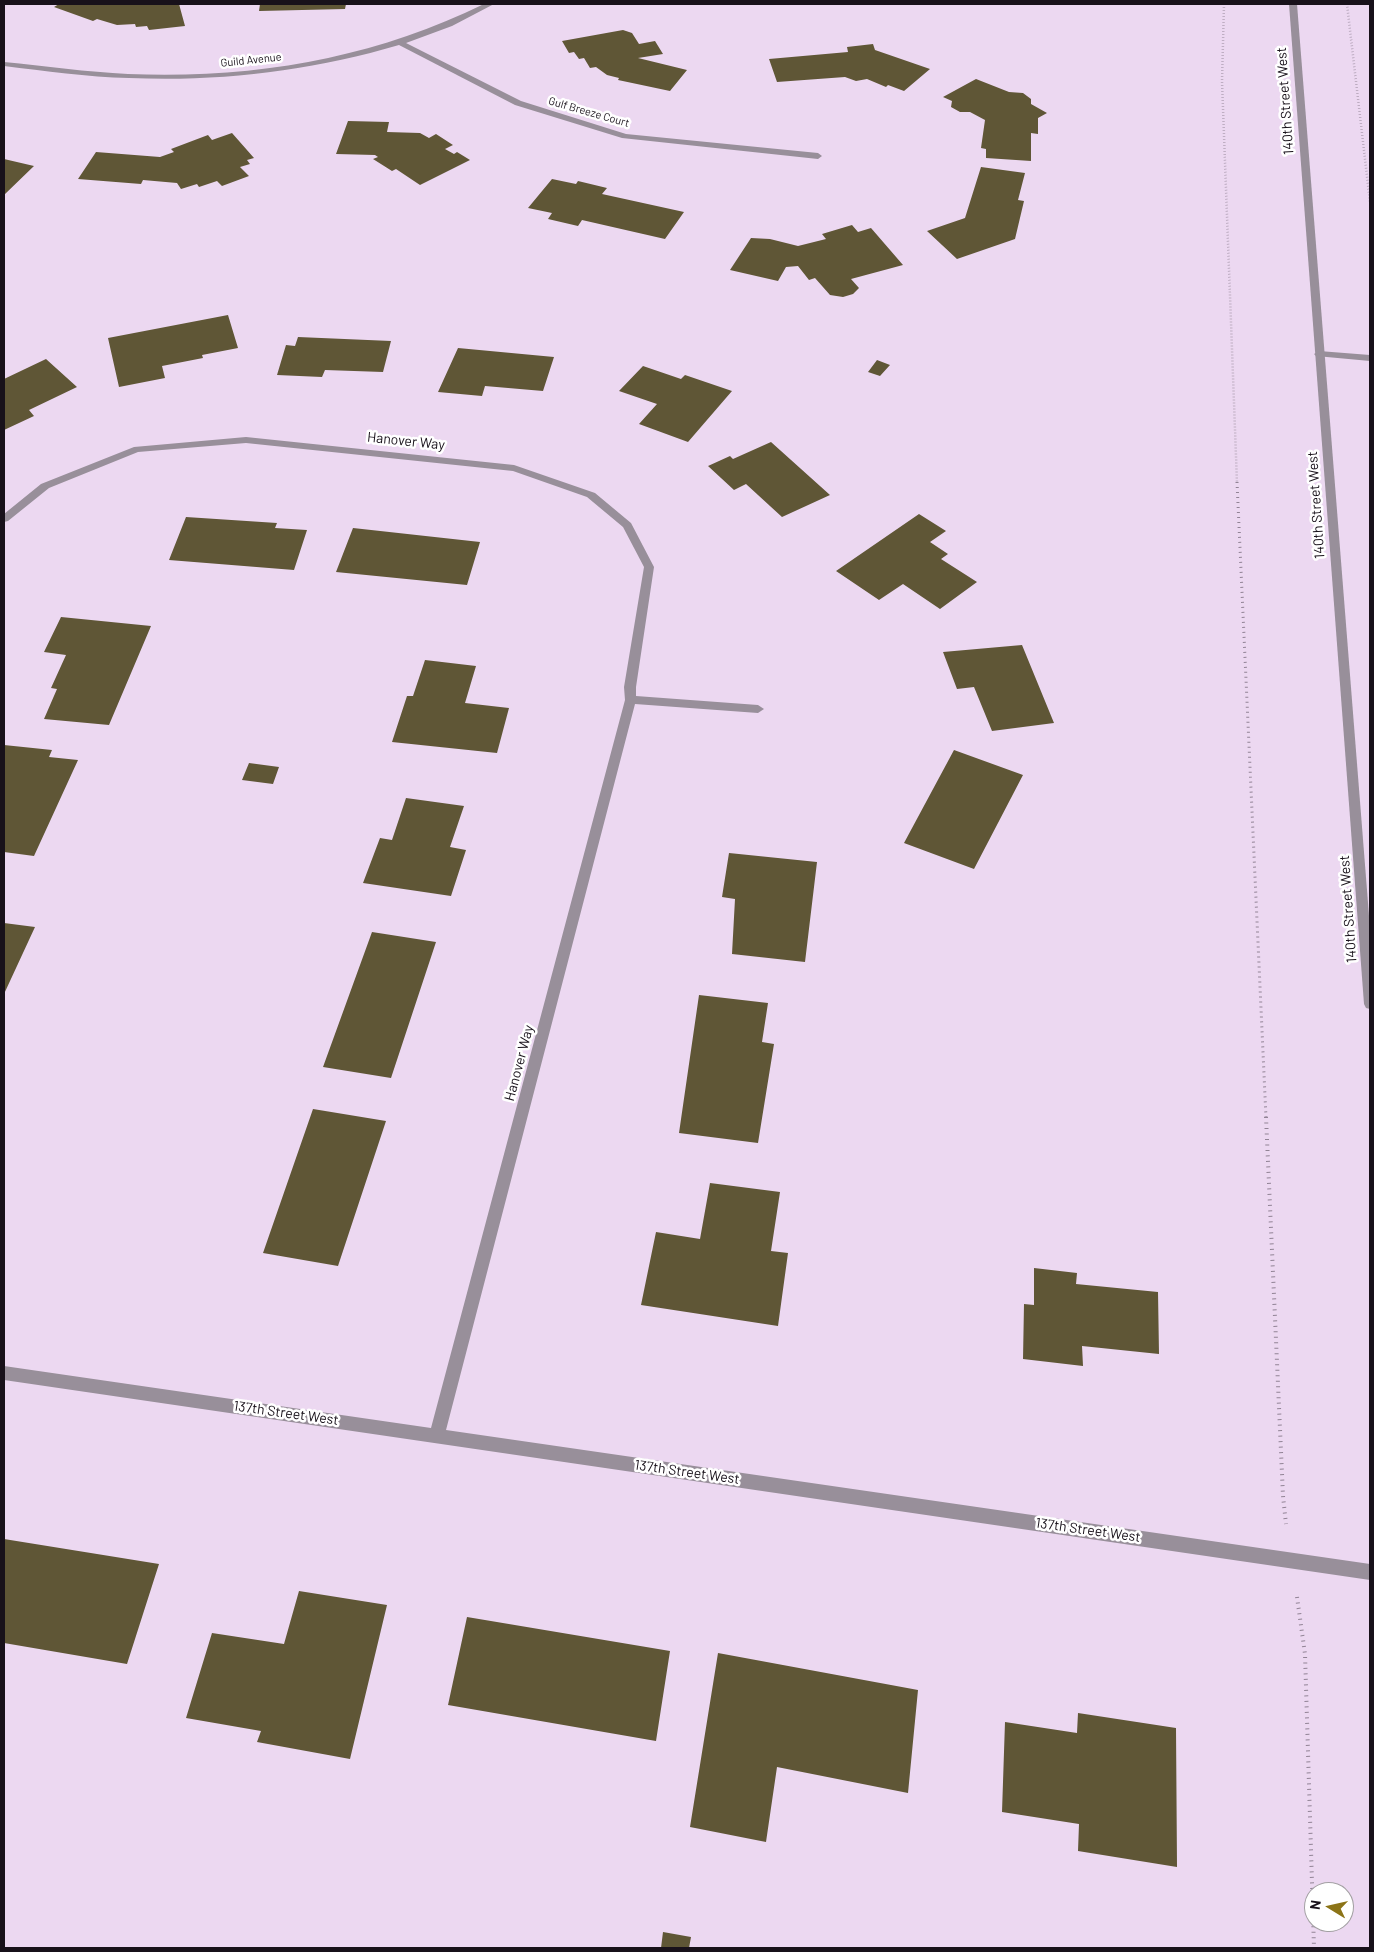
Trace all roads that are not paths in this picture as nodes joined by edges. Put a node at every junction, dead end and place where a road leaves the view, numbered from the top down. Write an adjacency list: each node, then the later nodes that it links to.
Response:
1 (490, 4): 3 (street, Guild Avenue)
2 (1293, 4): 6 (street, 140th Street West)
3 (399, 42): 4 (street, Guild Avenue); 5 (street, Gulf Breeze Court)
4 (4, 64)
5 (818, 156)
6 (1320, 354): 7 (street); 11 (street, 140th Street West)
7 (1370, 358)
8 (4, 519): 9 (street, Hanover Way)
9 (631, 700): 10 (street); 13 (street, Hanover Way)
10 (758, 709)
11 (1370, 1004)
12 (4, 1373): 13 (street, 137th Street West)
13 (437, 1435): 14 (street, 137th Street West)
14 (1370, 1572)

